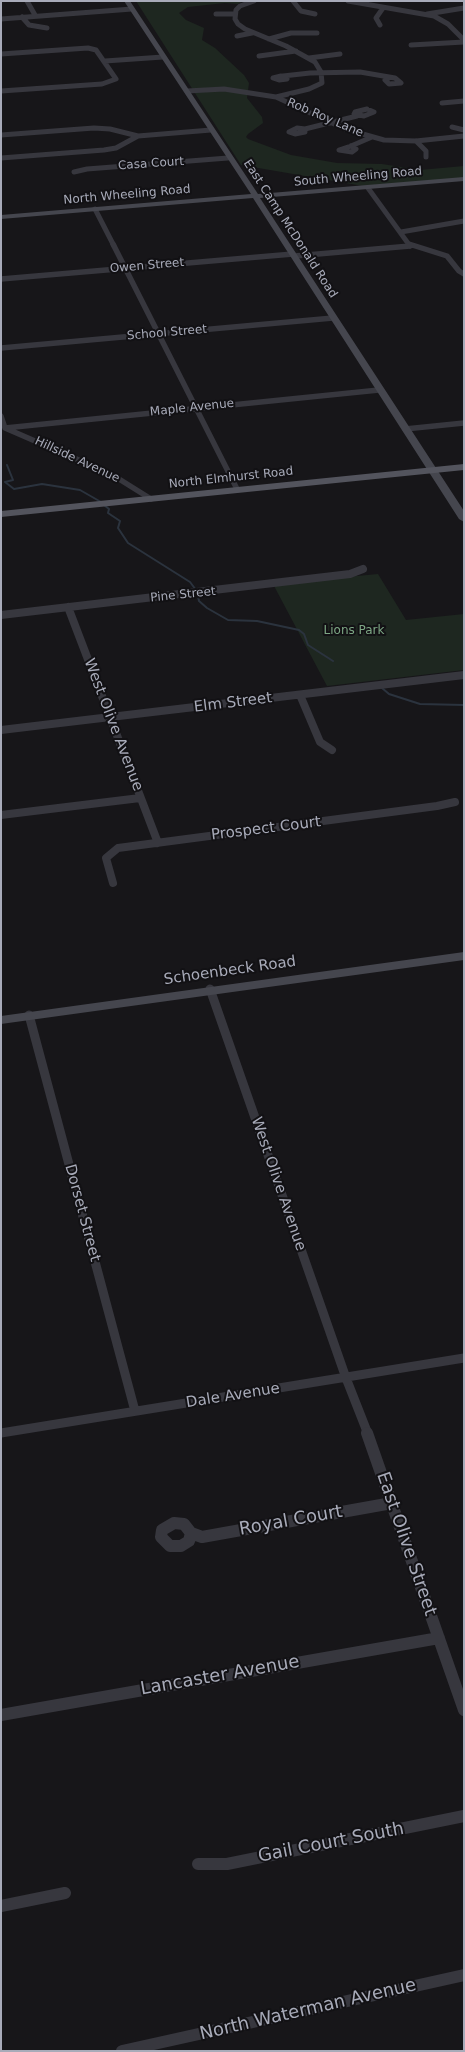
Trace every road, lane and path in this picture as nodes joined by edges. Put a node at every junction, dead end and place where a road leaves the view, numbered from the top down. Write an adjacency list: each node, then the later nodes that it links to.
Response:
1 (27, 1): 15 (street)
2 (127, 1): 10 (main road, East Camp McDonald Road)
3 (254, 1): 12 (street)
4 (293, 1): 13 (street)
5 (370, 1): 7 (street)
6 (351, 2): 7 (street)
7 (362, 5): 8 (street)
8 (383, 8): 14 (street); 18 (street)
9 (464, 8): 14 (street)
10 (132, 9): 15 (street); 32 (main road, East Camp McDonald Road)
11 (216, 14): 12 (street)
12 (235, 14): 22 (street)
13 (316, 14)
14 (428, 14): 21 (street)
15 (35, 15): 16 (street)
16 (22, 17): 17 (street); 19 (street)
17 (1, 18)
18 (380, 25)
19 (47, 28)
20 (464, 30): 21 (street)
21 (455, 31): 26 (street)
22 (252, 33): 24 (street); 25 (street)
23 (317, 33): 25 (street)
24 (237, 36)
25 (269, 39): 28 (street)
26 (464, 41): 27 (street)
27 (411, 45)
28 (296, 51): 31 (street); 33 (street)
29 (1, 54): 34 (street)
30 (340, 54): 33 (street)
31 (259, 56)
32 (163, 58): 34 (street); 40 (main road, East Camp McDonald Road)
33 (309, 58): 35 (street)
34 (105, 62): 41 (street)
35 (321, 72): 36 (street); 37 (street); 38 (street)
36 (283, 76)
37 (389, 78)
38 (315, 87): 39 (street); 42 (street)
39 (323, 89)
40 (187, 90): 42 (street); 49 (main road, East Camp McDonald Road)
41 (1, 91)
42 (276, 97): 46 (street, Rob Roy Lane)
43 (464, 100): 44 (street)
44 (442, 103)
45 (357, 116): 46 (street)
46 (332, 123): 48 (street); 54 (street, Rob Roy Lane)
47 (452, 127): 50 (street)
48 (305, 129)
49 (211, 130): 52 (street); 59 (main road, East Camp McDonald Road)
50 (464, 130)
51 (1, 135): 52 (street)
52 (138, 136): 58 (street)
53 (464, 136): 55 (street, Rob Roy Lane)
54 (372, 137): 55 (street, Rob Roy Lane); 56 (street)
55 (416, 142): 57 (street)
56 (351, 146)
57 (426, 156)
58 (1, 158)
59 (228, 158): 60 (street, Casa Court); 63 (main road, East Camp McDonald Road)
60 (74, 172)
61 (464, 180): 62 (main road, South Wheeling Road)
62 (368, 188): 63 (main road, South Wheeling Road); 67 (street)
63 (254, 196): 64 (main road, North Wheeling Road); 69 (main road, East Camp McDonald Road)
64 (95, 209): 65 (main road, North Wheeling Road); 70 (street)
65 (1, 217)
66 (464, 222): 67 (street)
67 (401, 232): 68 (street)
68 (410, 246): 69 (street, Owen Street); 71 (street)
69 (294, 255): 70 (street, Owen Street); 73 (main road, East Camp McDonald Road)
70 (125, 268): 72 (street, Owen Street); 74 (street)
71 (464, 274)
72 (1, 279)
73 (333, 318): 74 (street, School Street); 76 (main road, East Camp McDonald Road)
74 (158, 334): 75 (street, School Street); 77 (street)
75 (1, 348)
76 (380, 390): 77 (street, Maple Avenue); 81 (main road, East Camp McDonald Road)
77 (195, 408): 80 (street, Maple Avenue); 84 (street)
78 (1, 416): 80 (street)
79 (464, 423): 81 (street)
80 (3, 428): 85 (street, Hillside Avenue)
81 (405, 429): 83 (main road, East Camp McDonald Road)
82 (464, 467): 83 (main road, North Elmhurst Road)
83 (431, 470): 84 (main road, North Elmhurst Road); 87 (main road, East Camp McDonald Road)
84 (237, 490): 85 (main road, North Elmhurst Road)
85 (151, 499): 86 (main road, North Elmhurst Road)
86 (1, 514)
87 (464, 519)
88 (363, 569): 89 (street, Pine Street)
89 (68, 608): 90 (street, Pine Street); 93 (street, West Olive Avenue)
90 (1, 615)
91 (464, 675): 92 (street, Elm Street)
92 (300, 695): 93 (street, Elm Street); 95 (street)
93 (112, 717): 94 (street, Elm Street); 96 (street, West Olive Avenue)
94 (1, 730)
95 (332, 750)
96 (140, 798): 98 (street); 99 (street, West Olive Avenue)
97 (454, 802): 99 (street, Prospect Court)
98 (1, 815)
99 (158, 842): 100 (street, Prospect Court)
100 (113, 883)
101 (464, 956): 102 (main road, Schoenbeck Road)
102 (210, 989): 103 (main road, Schoenbeck Road); 106 (street, West Olive Avenue)
103 (29, 1015): 104 (main road, Schoenbeck Road); 107 (street, Dorset Street)
104 (1, 1020)
105 (464, 1358): 106 (street, Dale Avenue)
106 (346, 1378): 107 (street, Dale Avenue); 109 (street, East Olive Street)
107 (135, 1411): 108 (street, Dale Avenue)
108 (1, 1433)
109 (392, 1503): 110 (street, Royal Court); 111 (street, East Olive Street)
110 (191, 1533)
111 (439, 1638): 112 (street, East Olive Street); 113 (street, Lancaster Avenue)
112 (464, 1710)
113 (1, 1715)
114 (464, 1816): 115 (street, Gail Court South)
115 (198, 1864)
116 (65, 1893): 117 (street)
117 (1, 1906)
118 (464, 1975): 119 (street, North Waterman Avenue)
119 (122, 2051)

